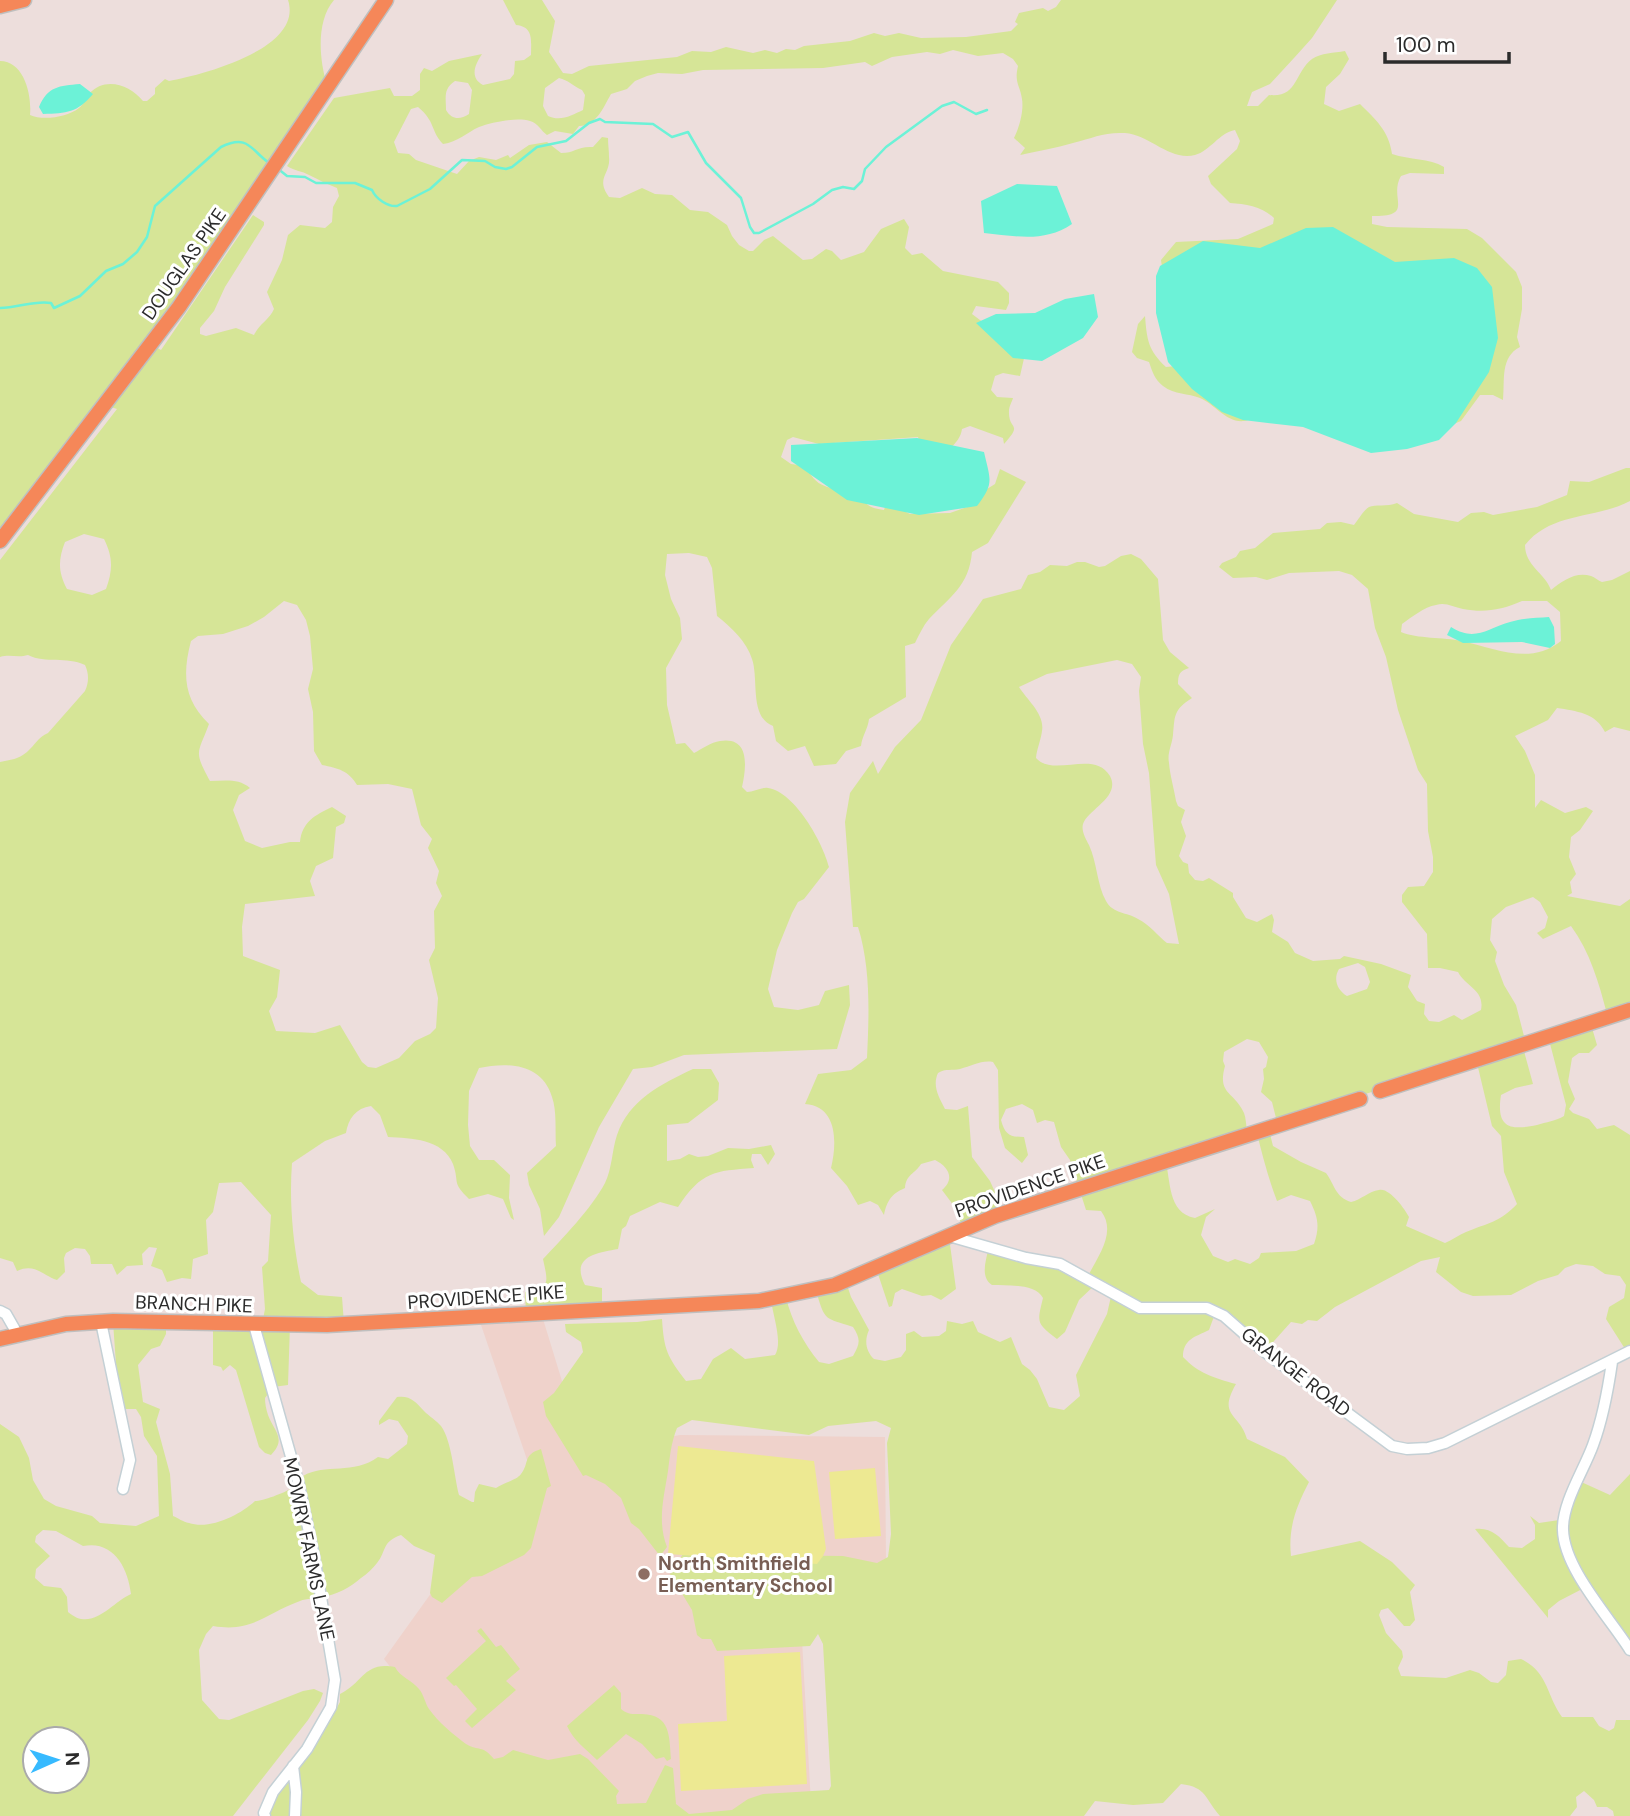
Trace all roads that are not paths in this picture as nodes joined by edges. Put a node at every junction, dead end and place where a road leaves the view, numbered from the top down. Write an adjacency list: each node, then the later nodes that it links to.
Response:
1 (24, 0): 3 (main road)
2 (386, 0): 4 (main road, DOUGLAS PIKE)
3 (0, 6)
4 (0, 541)
5 (1630, 1010): 6 (main road, PROVIDENCE PIKE)
6 (1380, 1091): 7 (street, PROVIDENCE PIKE)
7 (1360, 1099): 8 (main road, PROVIDENCE PIKE)
8 (949, 1236): 11 (main road, PROVIDENCE PIKE); 16 (street, GRANGE ROAD)
9 (0, 1311): 13 (street)
10 (101, 1322): 12 (main road, BRANCH PIKE); 13 (main road, BRANCH PIKE); 17 (street)
11 (388, 1323): 12 (main road, BRANCH PIKE)
12 (254, 1325): 19 (street, MOWRY FARMS LANE)
13 (18, 1335): 14 (main road, BRANCH PIKE)
14 (0, 1339)
15 (1630, 1351): 16 (street, GRANGE ROAD)
16 (1612, 1362): 18 (street)
17 (123, 1489)
18 (1630, 1650)
19 (293, 1766): 20 (street, MOWRY FARMS LANE); 21 (street)
20 (265, 1816)
21 (295, 1816)

